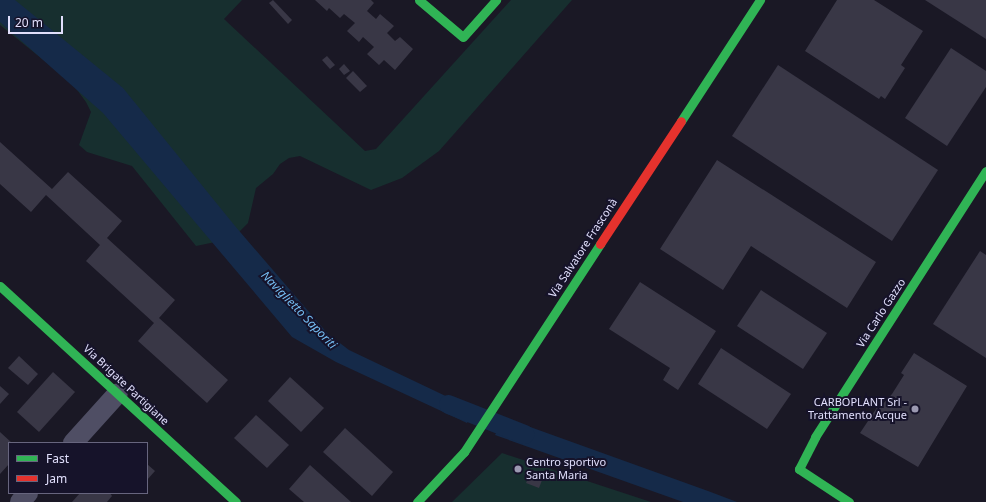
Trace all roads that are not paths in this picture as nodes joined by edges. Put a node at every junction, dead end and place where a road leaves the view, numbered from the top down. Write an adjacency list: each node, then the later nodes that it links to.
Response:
1 (419, 0): 2 (street)
2 (496, 0)
3 (760, 0): 11 (street, Via Salvatore Frasconà)
4 (986, 172): 12 (street, Via Carlo Gazzo)
5 (0, 286): 6 (street, Via Brigate Partigiane)
6 (118, 393): 7 (street); 10 (street, Via Brigate Partigiane)
7 (74, 442)
8 (27, 494): 9 (street)
9 (20, 502)
10 (236, 502)
11 (417, 502)
12 (849, 502)

